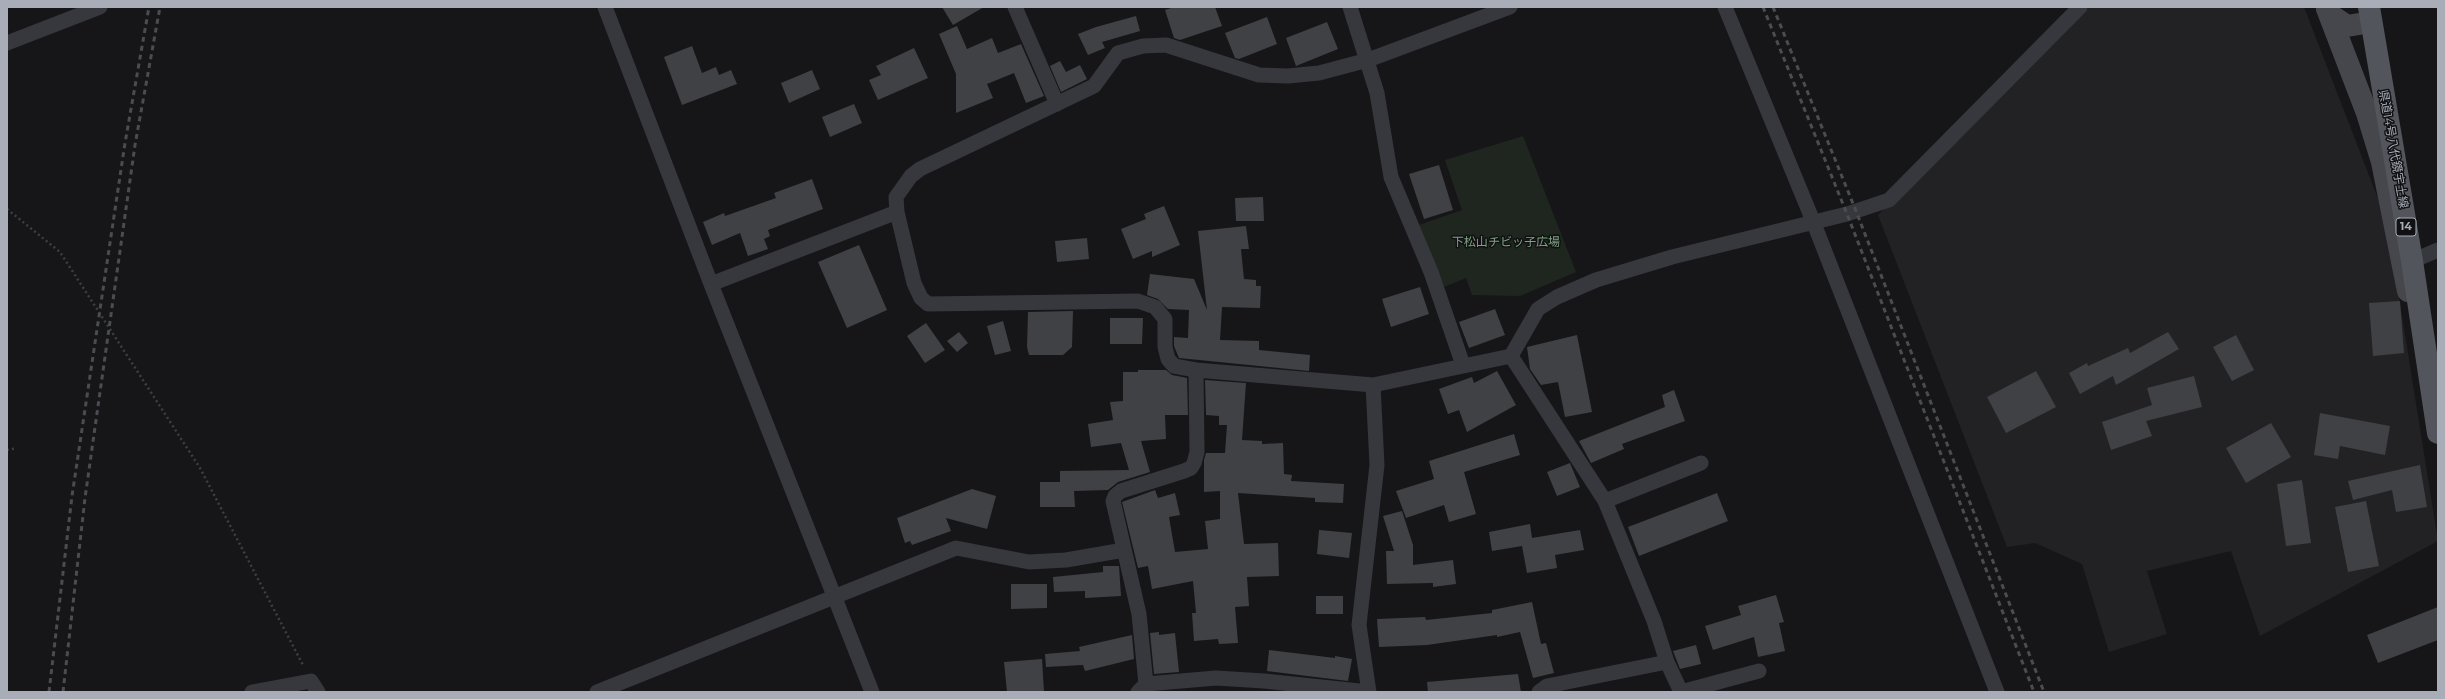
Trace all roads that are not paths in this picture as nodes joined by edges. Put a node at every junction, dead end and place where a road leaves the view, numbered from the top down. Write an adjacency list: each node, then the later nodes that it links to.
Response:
1 (100, 7): 9 (street)
2 (605, 7): 18 (street)
3 (1015, 7): 13 (street)
4 (1350, 7): 12 (street)
5 (1510, 7): 12 (street)
6 (1725, 7): 15 (street)
7 (2080, 7): 15 (street)
8 (2328, 10): 10 (main road); 19 (main road)
9 (68, 13): 11 (street)
10 (2370, 14): 17 (main road, 県道14号八代鏡宇土線 / 14)
11 (7, 43)
12 (1368, 60): 13 (street); 21 (street)
13 (1057, 104): 14 (street)
14 (897, 212): 18 (street); 22 (street)
15 (1813, 221): 20 (street); 39 (street)
16 (2438, 250): 17 (street)
17 (2412, 260): 19 (main road, 県道14号八代鏡宇土線 / 14)
18 (711, 284): 28 (street)
19 (2423, 334): 24 (main road, 県道14号八代鏡宇土線 / 14)
20 (1510, 356): 21 (street); 26 (street)
21 (1463, 365): 23 (street)
22 (1196, 370): 23 (street); 27 (street)
23 (1373, 385): 36 (street)
24 (2438, 433)
25 (1701, 463): 26 (street)
26 (1605, 501): 29 (street)
27 (1124, 550): 28 (street); 32 (street)
28 (834, 596): 34 (street); 35 (street)
29 (1667, 662): 37 (street); 38 (street)
30 (1759, 671): 38 (street)
31 (315, 686): 33 (street)
32 (1142, 688): 36 (street)
33 (252, 692)
34 (597, 692)
35 (872, 692)
36 (1369, 692)
37 (1539, 692)
38 (1681, 692)
39 (1997, 692)

